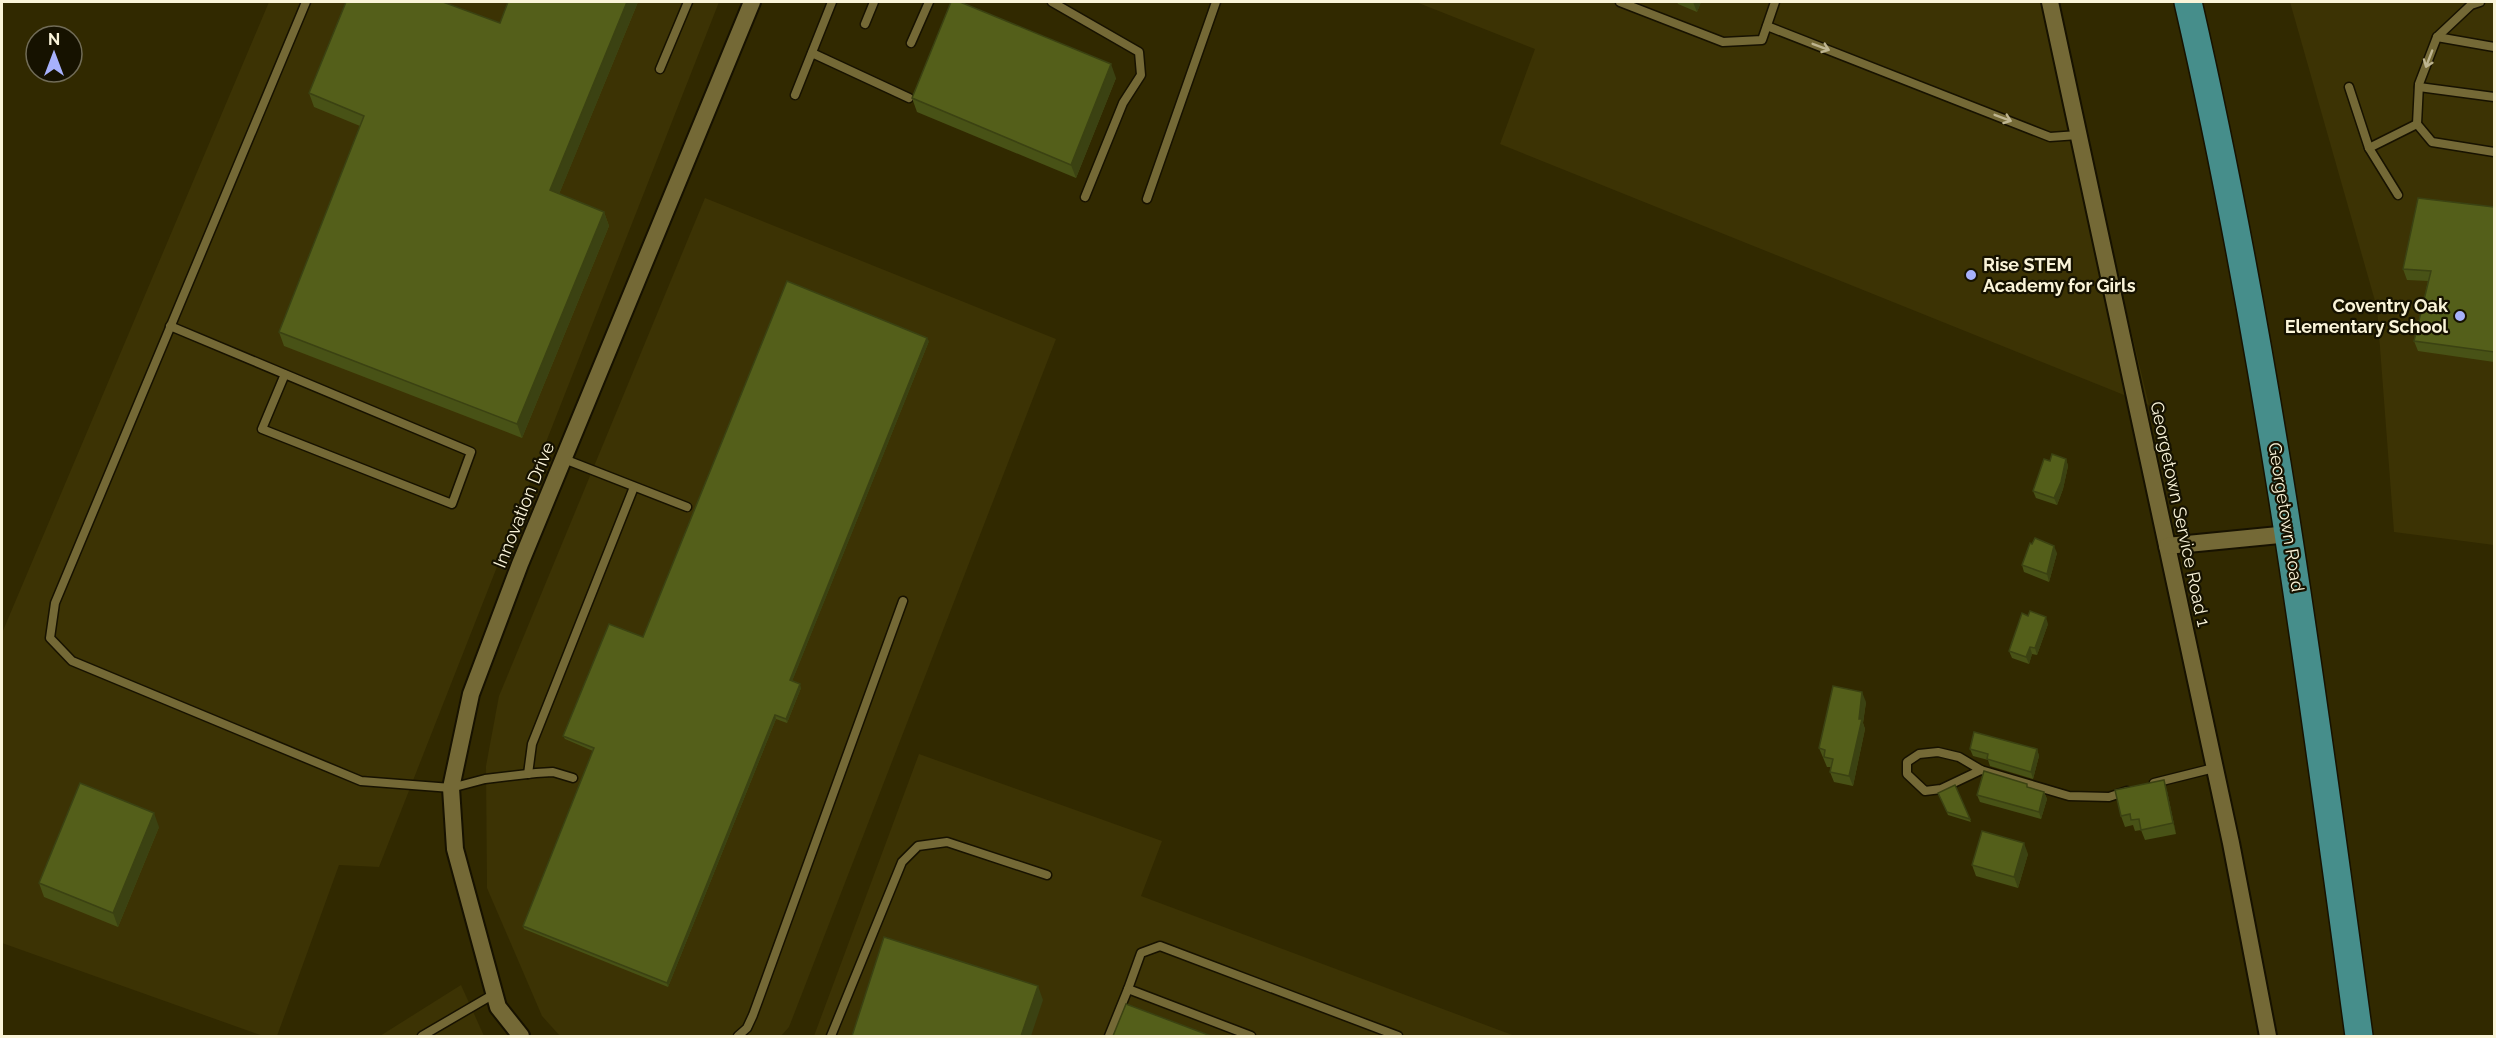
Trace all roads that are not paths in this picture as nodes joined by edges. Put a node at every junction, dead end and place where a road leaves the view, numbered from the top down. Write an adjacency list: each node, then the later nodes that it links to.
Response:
1 (306, 2): 33 (lane)
2 (688, 2): 20 (lane)
3 (752, 2): 35 (street, Innovation Drive)
4 (832, 2): 19 (lane)
5 (874, 2): 14 (lane)
6 (929, 2): 17 (lane)
7 (1052, 2): 31 (lane)
8 (1216, 2): 32 (lane)
9 (1620, 2): 15 (lane)
10 (1775, 2): 15 (lane)
11 (2050, 2): 27 (street, Georgetown Service Road 1)
12 (2188, 2): 38 (main road, Georgetown Road)
13 (2480, 2): 16 (lane)
14 (865, 24)
15 (1767, 26): 27 (lane, one-way to 27)
16 (2437, 37): 18 (lane); 22 (lane, one-way to 22)
17 (911, 43)
18 (2494, 47)
19 (812, 53): 23 (lane); 25 (lane)
20 (660, 69)
21 (2349, 87): 28 (lane)
22 (2419, 87): 24 (lane); 26 (lane)
23 (795, 95)
24 (2494, 97)
25 (909, 98)
26 (2417, 124): 28 (lane); 29 (lane)
27 (2078, 135): 39 (street, Georgetown Service Road 1)
28 (2369, 148): 30 (lane)
29 (2494, 152)
30 (2398, 195)
31 (1085, 197)
32 (1147, 199)
33 (170, 326): 34 (lane); 45 (lane)
34 (285, 374): 34 (lane)
35 (564, 459): 36 (lane); 45 (street, Innovation Drive)
36 (634, 487): 37 (lane); 43 (lane)
37 (687, 507)
38 (2289, 534): 39 (street); 57 (main road, Georgetown Road)
39 (2167, 546): 41 (street, Georgetown Service Road 1)
40 (903, 601): 51 (lane)
41 (2214, 768): 42 (lane); 56 (street, Georgetown Service Road 1)
42 (1981, 770): 42 (lane)
43 (528, 774): 44 (lane); 45 (lane)
44 (573, 778)
45 (451, 788): 48 (street, Innovation Drive)
46 (1047, 875): 52 (lane)
47 (1128, 988): 53 (lane); 54 (lane); 55 (lane)
48 (494, 994): 49 (lane); 50 (street, Innovation Drive)
49 (423, 1036)
50 (520, 1036)
51 (738, 1036)
52 (831, 1036)
53 (1109, 1036)
54 (1251, 1036)
55 (1398, 1036)
56 (2268, 1036)
57 (2359, 1036)

